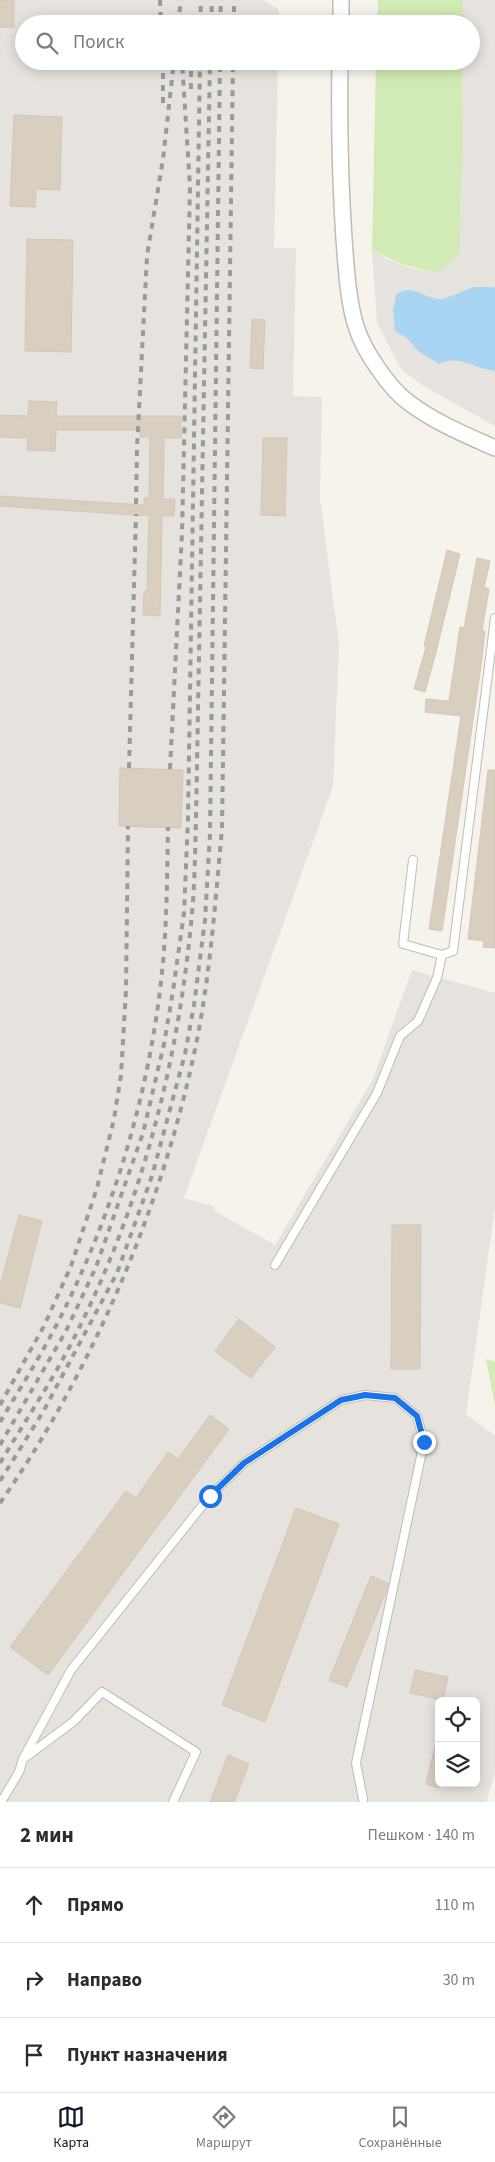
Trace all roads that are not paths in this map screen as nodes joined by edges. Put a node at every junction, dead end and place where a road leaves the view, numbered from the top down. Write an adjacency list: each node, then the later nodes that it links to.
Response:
1 (341, 0): 2 (street)
2 (341, 15)
3 (340, 70): 4 (street)
4 (495, 448)
5 (495, 618): 7 (lane)
6 (413, 860): 7 (lane)
7 (442, 955): 8 (lane)
8 (275, 1265)
9 (23, 1759): 10 (lane); 11 (lane); 12 (lane)
10 (363, 1799)
11 (2, 1802)
12 (173, 1802)

